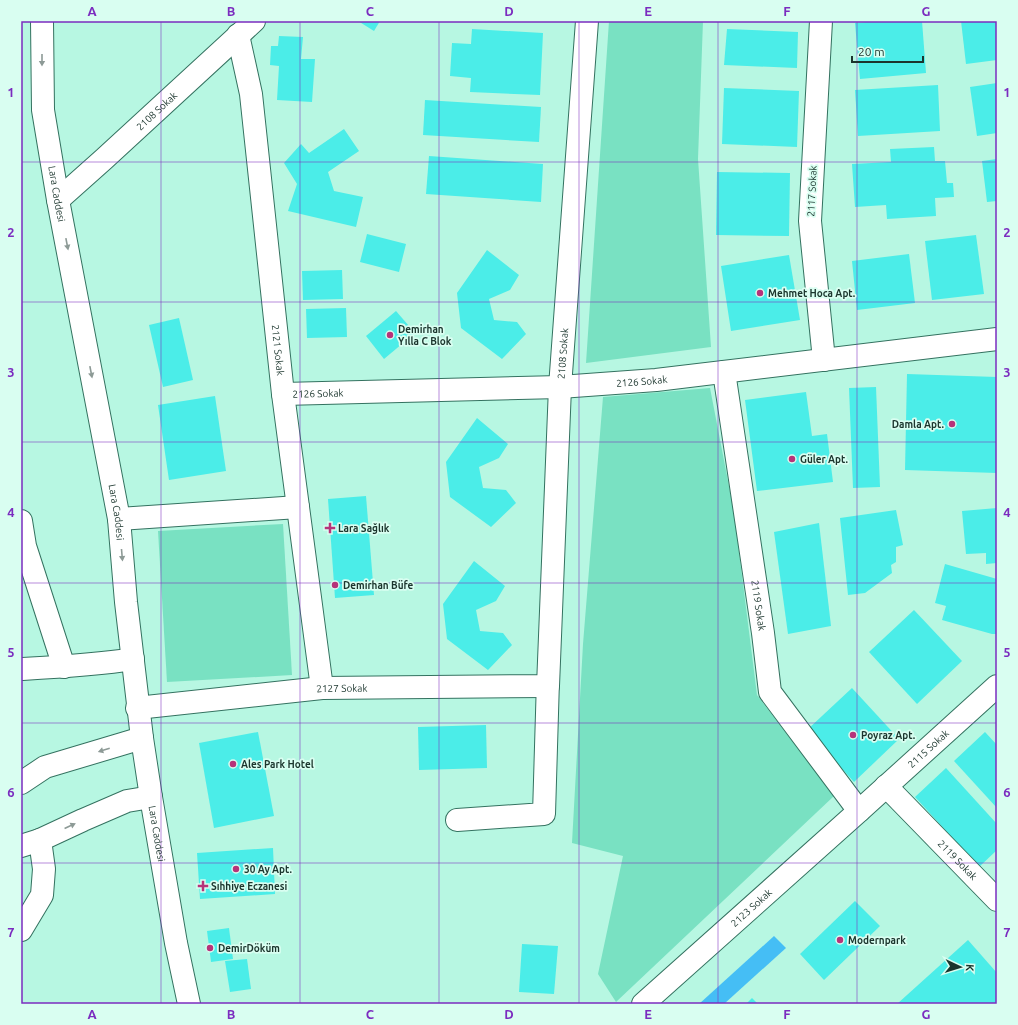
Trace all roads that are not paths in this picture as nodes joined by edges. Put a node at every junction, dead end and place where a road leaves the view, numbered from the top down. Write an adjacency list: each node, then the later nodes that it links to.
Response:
1 (42, 21): 6 (street, Lara Caddesi, one-way to 6)
2 (254, 21): 5 (street, 2108 Sokak)
3 (587, 21): 10 (street, 2108 Sokak)
4 (822, 21): 8 (street, 2117 Sokak)
5 (238, 35): 6 (street, 2108 Sokak); 11 (street, 2121 Sokak)
6 (58, 200): 13 (street, Lara Caddesi, one-way to 13)
7 (997, 339): 8 (street, 2126 Sokak)
8 (824, 360): 9 (street, 2126 Sokak)
9 (724, 372): 10 (street, 2126 Sokak); 26 (street, 2119 Sokak)
10 (560, 386): 11 (street, 2126 Sokak); 18 (street, 2108 Sokak)
11 (283, 394): 12 (street, 2121 Sokak)
12 (298, 507): 13 (street); 20 (street, 2121 Sokak)
13 (119, 520): 15 (street, Lara Caddesi, one-way to 15)
14 (21, 521): 16 (street)
15 (132, 659): 16 (street); 21 (street, Lara Caddesi)
16 (64, 667): 17 (street)
17 (21, 669)
18 (548, 683): 20 (street, 2127 Sokak); 27 (street, 2108 Sokak)
19 (997, 686): 24 (street, 2115 Sokak)
20 (322, 688): 21 (street, 2127 Sokak)
21 (137, 708): 22 (street, Lara Caddesi)
22 (142, 738): 23 (street, one-way to 23); 25 (street, Lara Caddesi)
23 (21, 783)
24 (886, 786): 26 (street, 2115 Sokak); 29 (street, 2119 Sokak)
25 (151, 797): 28 (street, one-way to 25); 31 (street, Lara Caddesi)
26 (859, 811): 32 (street, 2123 Sokak)
27 (457, 820)
28 (30, 843): 30 (street)
29 (997, 900)
30 (21, 930)
31 (189, 1004)
32 (643, 1004)

